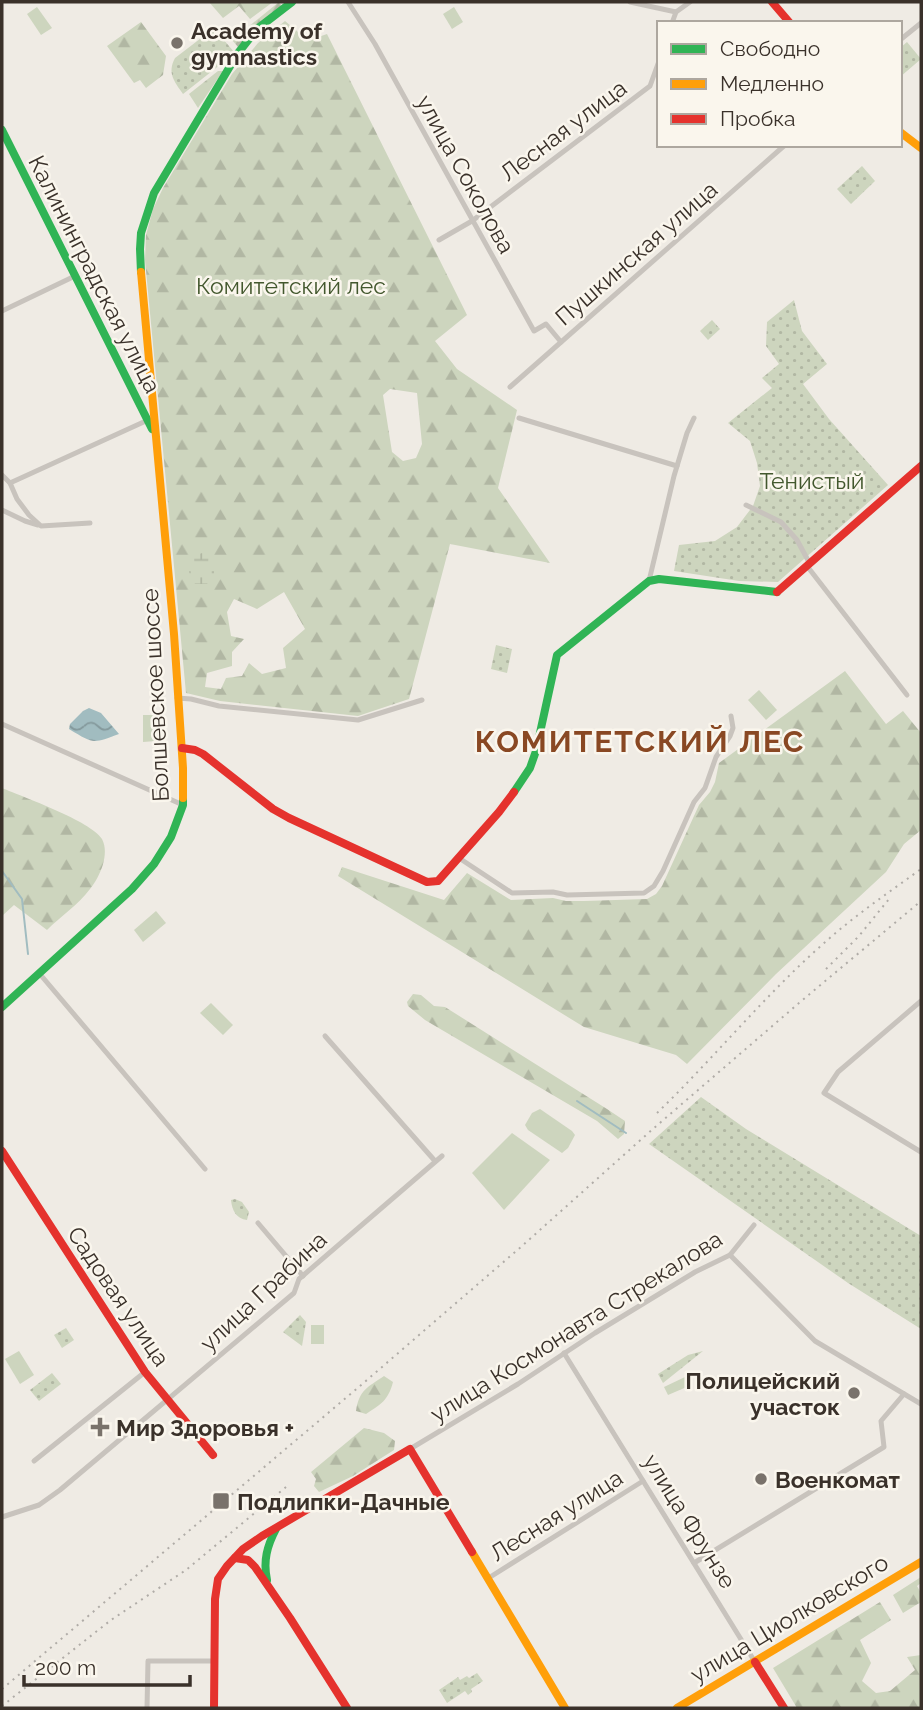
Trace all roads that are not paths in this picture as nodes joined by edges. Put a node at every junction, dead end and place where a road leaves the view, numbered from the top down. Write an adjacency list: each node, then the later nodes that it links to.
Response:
1 (292, 2): 22 (street, Болшевское шоссе)
2 (348, 2): 16 (street, улица Соколова)
3 (630, 2): 6 (street)
4 (690, 2): 6 (street)
5 (772, 2): 8 (street)
6 (676, 12): 7 (street)
7 (673, 21)
8 (788, 21)
9 (921, 23): 10 (street)
10 (902, 38)
11 (657, 67): 16 (street, Лесная улица)
12 (2, 130): 18 (street, Калининградская улица)
13 (902, 134): 15 (street)
14 (783, 147): 20 (street, Пушкинская улица)
15 (921, 148)
16 (472, 221): 17 (street, Лесная улица); 20 (street, улица Соколова)
17 (439, 240)
18 (75, 276): 19 (street); 23 (street, Калининградская улица)
19 (2, 311)
20 (561, 342): 21 (street, Пушкинская улица)
21 (510, 387)
22 (152, 393): 23 (street); 27 (street, Болшевское шоссе)
23 (138, 401): 26 (street, Калининградская улица)
24 (520, 418): 28 (street)
25 (694, 418): 28 (street)
26 (148, 421): 27 (street, Калининградская улица); 31 (street)
27 (155, 435): 39 (street, Болшевское шоссе)
28 (677, 466): 37 (street)
29 (921, 466): 36 (street)
30 (2, 475): 31 (street)
31 (10, 483): 35 (street)
32 (746, 505): 36 (street)
33 (2, 510): 35 (street)
34 (90, 523): 35 (street)
35 (41, 526)
36 (808, 565): 37 (street); 38 (street)
37 (649, 580): 45 (street)
38 (907, 695)
39 (177, 698): 40 (street); 43 (street, Болшевское шоссе)
40 (422, 700)
41 (732, 716): 45 (street)
42 (2, 724): 44 (street)
43 (182, 748): 44 (street, Болшевское шоссе); 45 (street)
44 (183, 805): 46 (street, Болшевское шоссе)
45 (459, 858)
46 (39, 973): 48 (street, Болшевское шоссе); 54 (street)
47 (921, 1000): 51 (street)
48 (2, 1007)
49 (325, 1037): 53 (street)
50 (2, 1152): 60 (street, Садовая улица)
51 (921, 1152)
52 (442, 1156): 53 (street, улица Грабина)
53 (435, 1161): 58 (street, улица Грабина)
54 (205, 1169)
55 (258, 1223): 58 (street)
56 (754, 1225): 57 (street, улица Космонавта Стрекалова)
57 (730, 1255): 59 (street, улица Космонавта Стрекалова); 61 (street)
58 (303, 1276): 62 (street, улица Грабина)
59 (564, 1353): 64 (street, улица Космонавта Стрекалова); 67 (street, улица Фрунзе)
60 (145, 1372): 62 (street, Садовая улица); 66 (street)
61 (904, 1394): 63 (street); 74 (street)
62 (167, 1401): 65 (street, Садовая улица); 68 (street, улица Грабина)
63 (921, 1404)
64 (410, 1449): 69 (street); 75 (street)
65 (213, 1455)
66 (34, 1461)
67 (643, 1481): 74 (street, улица Фрунзе); 75 (street, Лесная улица)
68 (2, 1517)
69 (276, 1529): 70 (street); 71 (street)
70 (262, 1536): 71 (street); 72 (street)
71 (267, 1545): 76 (street)
72 (235, 1558): 76 (street); 77 (street)
73 (921, 1562): 78 (street, улица Циолковского)
74 (694, 1563): 78 (street, улица Фрунзе)
75 (487, 1578): 82 (street)
76 (269, 1590): 81 (street)
77 (214, 1661): 79 (street); 80 (street)
78 (755, 1662): 83 (street, улица Циолковского); 84 (street, улица Фрунзе)
79 (147, 1708)
80 (214, 1708)
81 (346, 1708)
82 (565, 1708)
83 (677, 1708)
84 (783, 1708)

